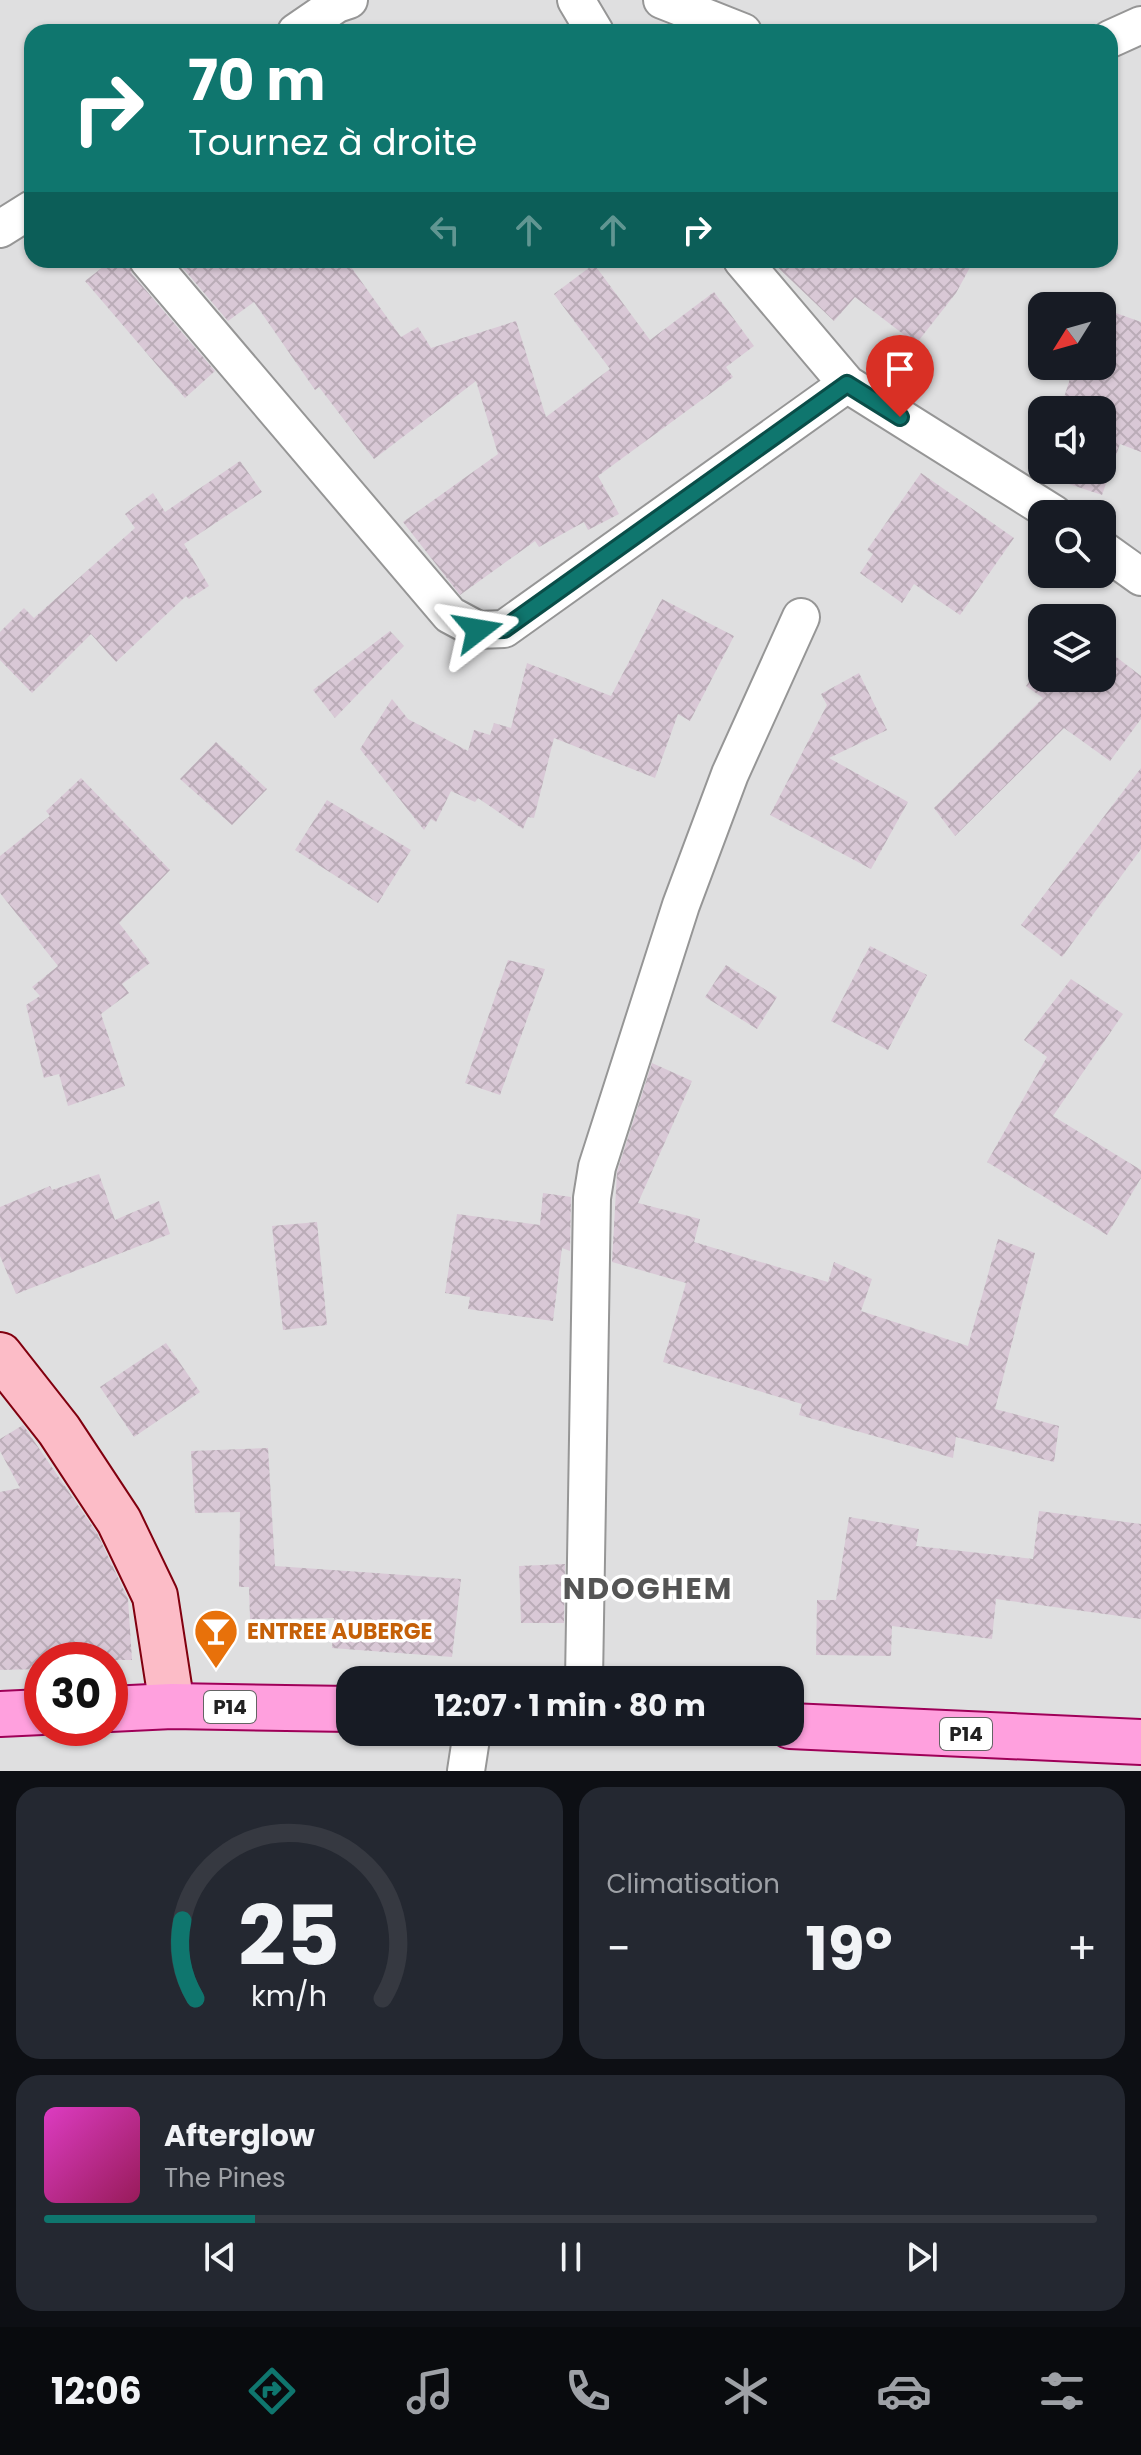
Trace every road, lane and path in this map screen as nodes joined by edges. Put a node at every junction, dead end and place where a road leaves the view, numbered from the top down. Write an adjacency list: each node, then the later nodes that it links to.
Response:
1 (576, 0): 5 (street)
2 (662, 0): 6 (street)
3 (340, 1): 4 (street)
4 (307, 24)
5 (590, 24)
6 (723, 24)
7 (1141, 25): 8 (street)
8 (1118, 35)
9 (24, 214): 10 (street)
10 (0, 229)
11 (155, 268): 13 (street)
12 (749, 268): 13 (street)
13 (847, 384): 14 (street)
14 (1032, 500)
15 (1116, 559): 16 (street)
16 (1141, 577)
17 (801, 617): 19 (street)
18 (0, 1355): 20 (street)
19 (584, 1666)
20 (172, 1706): 21 (main road, P14); 22 (main road, P14)
21 (128, 1708)
22 (336, 1709)
23 (24, 1713): 24 (main road)
24 (0, 1714)
25 (804, 1727): 26 (main road, P14)
26 (1141, 1742)
27 (470, 1746): 28 (street)
28 (466, 1771)

